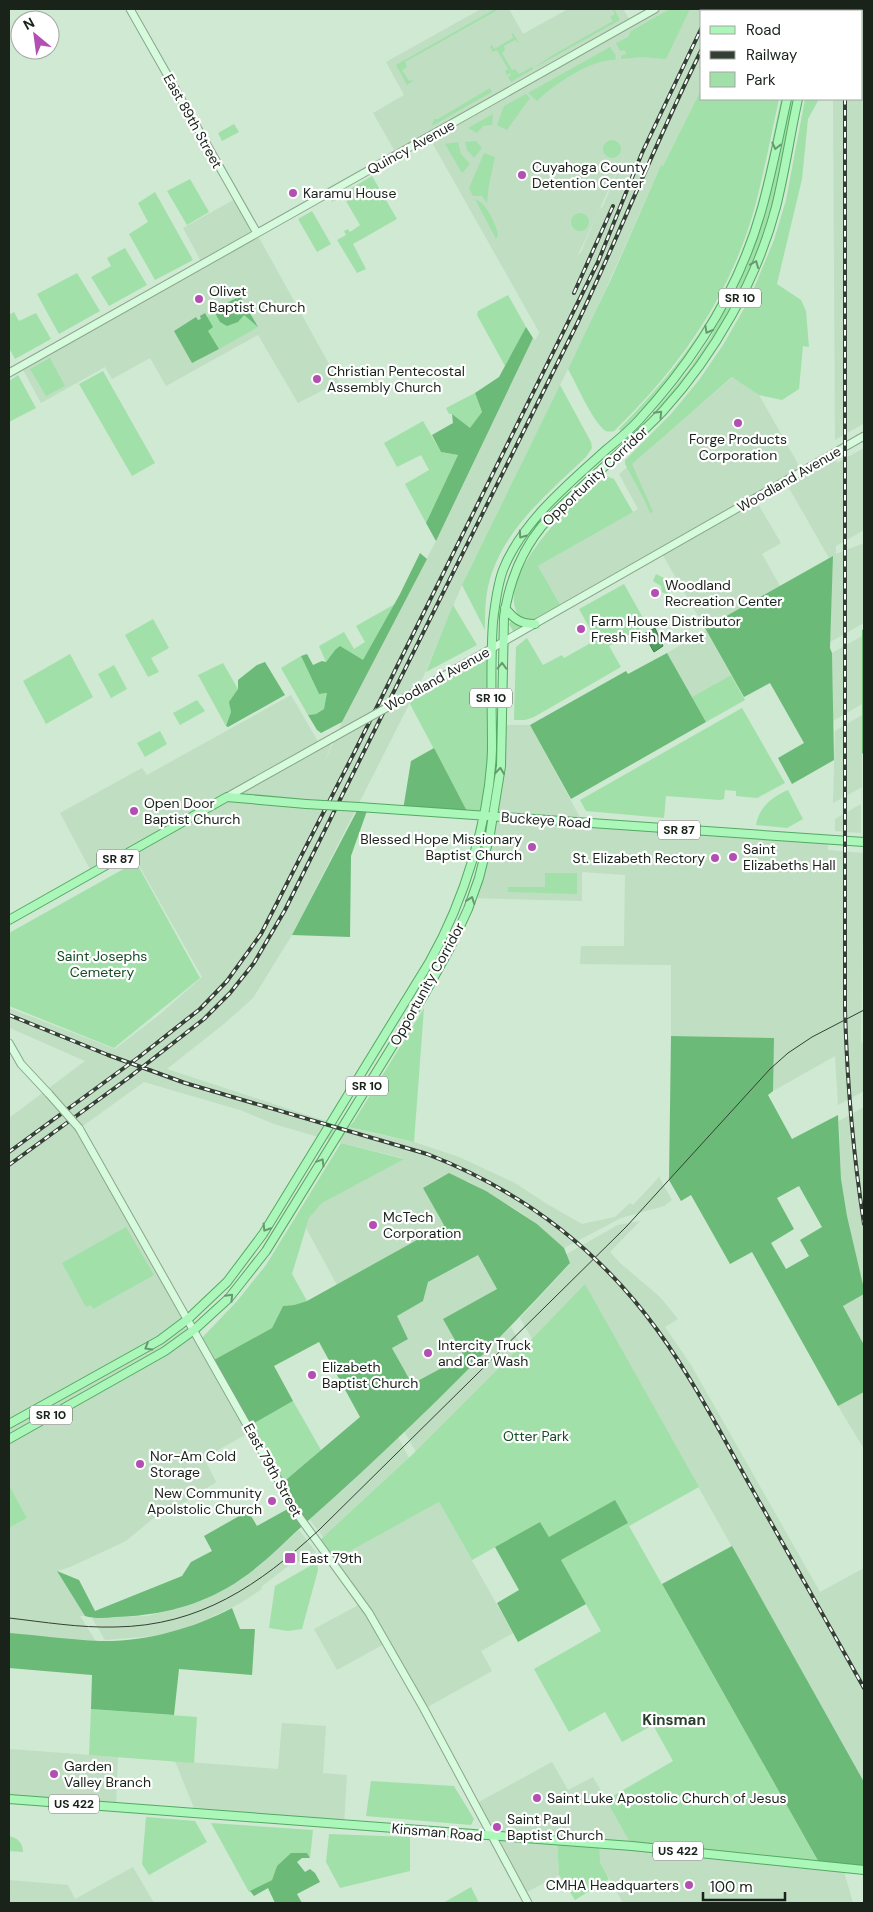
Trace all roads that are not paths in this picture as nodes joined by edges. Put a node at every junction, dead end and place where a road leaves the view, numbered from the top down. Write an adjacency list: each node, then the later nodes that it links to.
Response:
1 (130, 9): 5 (main road, East 89th Street)
2 (655, 9): 5 (main road, Quincy Avenue)
3 (787, 100): 11 (main road, Opportunity Corridor / SR 10, one-way to 11)
4 (798, 100): 8 (main road, Opportunity Corridor / SR 10, one-way to 4)
5 (257, 233): 6 (main road, Quincy Avenue)
6 (9, 373)
7 (864, 436): 9 (main road, Woodland Avenue)
8 (505, 608): 9 (main road); 10 (main road, Opportunity Corridor / SR 10)
9 (535, 624): 10 (main road, Woodland Avenue)
10 (503, 642): 11 (main road, Woodland Avenue); 14 (main road, Opportunity Corridor / SR 10, one-way to 10)
11 (491, 649): 12 (main road, Woodland Avenue, bridge); 13 (main road, Opportunity Corridor / SR 10)
12 (228, 797): 13 (main road, Buckeye Road / SR 87, bridge); 16 (main road, Woodland Avenue / SR 87)
13 (483, 816): 14 (main road, Buckeye Road / SR 87); 18 (main road, Opportunity Corridor / SR 10, one-way to 18)
14 (494, 817): 15 (main road, Buckeye Road / SR 87); 19 (main road, Opportunity Corridor / SR 10, one-way to 14)
15 (864, 842)
16 (9, 920)
17 (9, 1043): 18 (main road, East 79th Street, bridge)
18 (188, 1319): 19 (main road, East 79th Street); 20 (main road, Opportunity Corridor / SR 10, one-way to 20)
19 (194, 1330): 21 (main road, Opportunity Corridor / SR 10); 23 (main road, East 79th Street)
20 (9, 1424)
21 (9, 1438)
22 (9, 1799): 23 (main road, Kinsman Road / US 422)
23 (491, 1837): 24 (main road, Kinsman Road / US 422); 25 (main road, East 79th Street)
24 (864, 1870)
25 (528, 1903)

